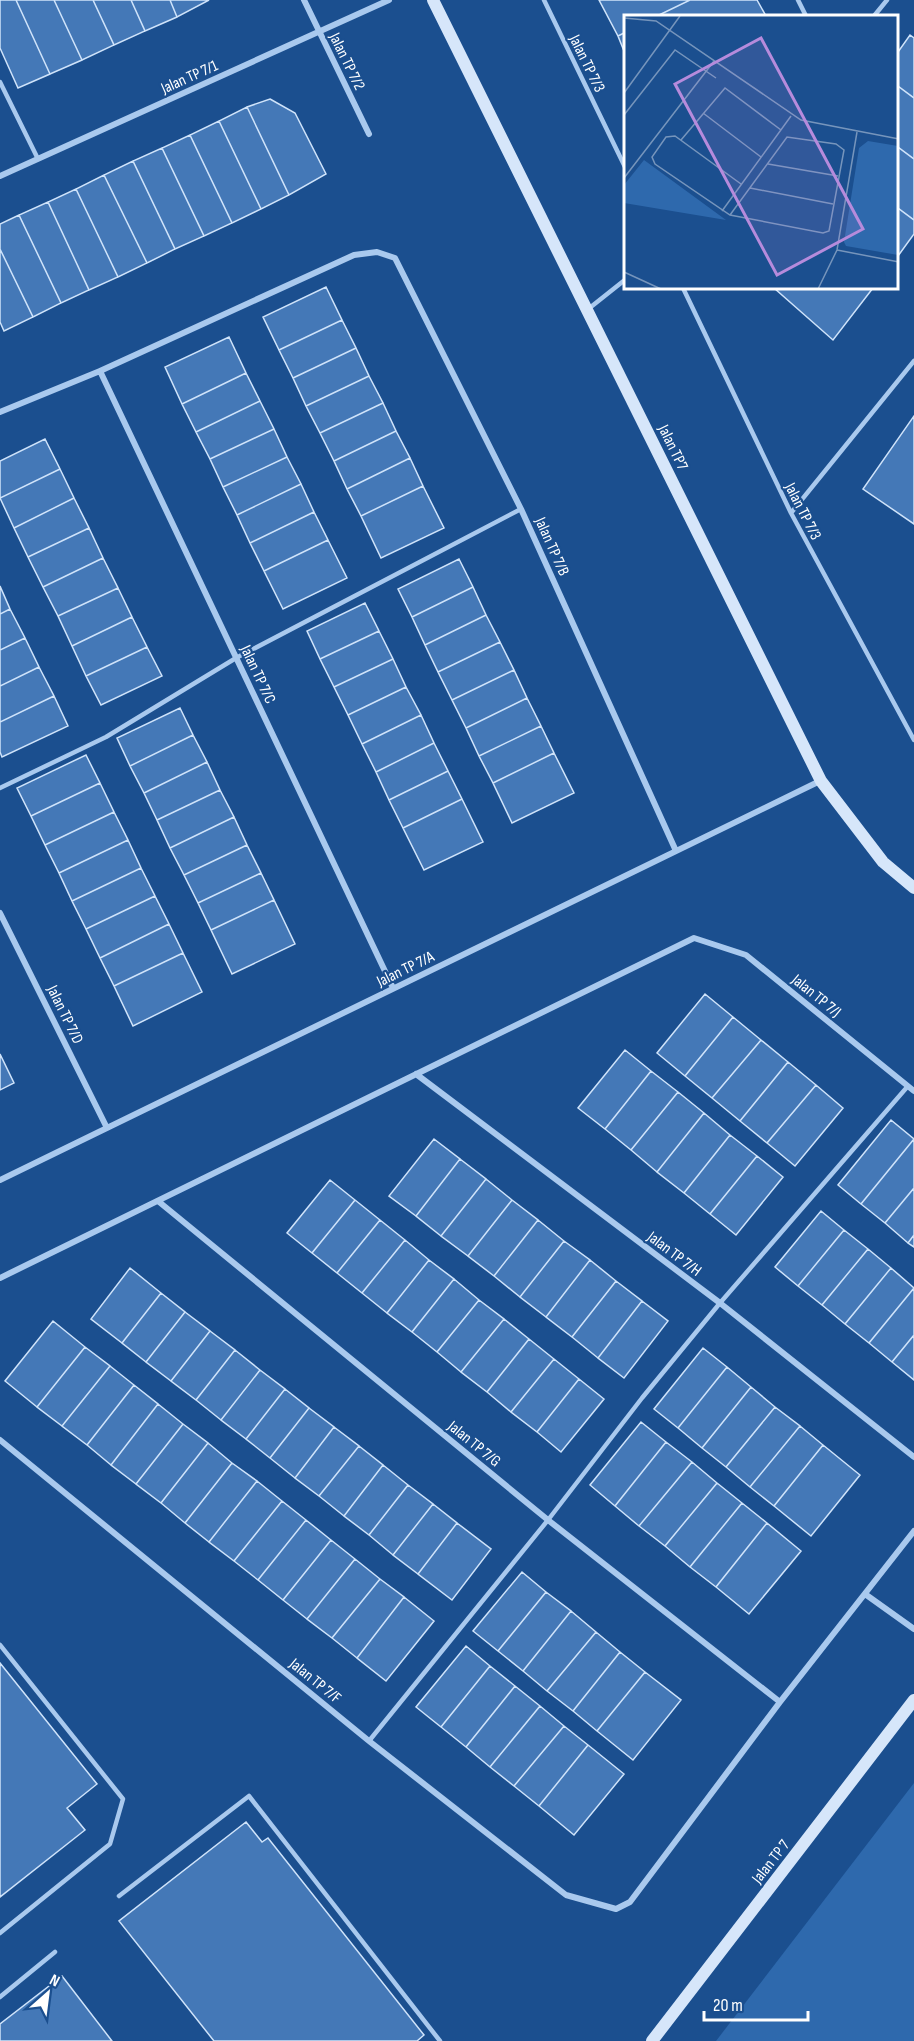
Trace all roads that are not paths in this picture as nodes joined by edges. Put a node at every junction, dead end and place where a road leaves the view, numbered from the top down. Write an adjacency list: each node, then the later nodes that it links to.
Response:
1 (304, 0): 9 (street, Jalan TP 7/2)
2 (389, 0): 9 (street, Jalan TP 7/1)
3 (433, 0): 17 (street, Jalan TP7)
4 (544, 0): 13 (lane, Jalan TP 7/3)
5 (798, 0): 7 (lane)
6 (887, 0): 8 (lane)
7 (806, 15)
8 (875, 15)
9 (319, 32): 11 (street, Jalan TP 7/2); 12 (street, Jalan TP 7/1)
10 (0, 82): 12 (lane)
11 (369, 134)
12 (38, 159): 14 (street, Jalan TP 7/1)
13 (624, 165)
14 (0, 176)
15 (624, 281): 17 (lane)
16 (684, 290): 22 (lane, Jalan TP 7/3)
17 (587, 309): 25 (street, Jalan TP7)
18 (914, 361): 22 (lane)
19 (100, 370): 20 (street); 21 (street, Jalan TP 7/B); 23 (street, Jalan TP 7/C)
20 (0, 412)
21 (522, 508): 23 (lane); 27 (street, Jalan TP 7/B)
22 (791, 513): 24 (lane, Jalan TP 7/3)
23 (236, 658): 26 (lane); 30 (street, Jalan TP 7/C)
24 (914, 740)
25 (821, 781): 27 (street, Jalan TP 7/A); 28 (street, Jalan TP7)
26 (0, 788)
27 (676, 851): 30 (street, Jalan TP 7/A)
28 (914, 888)
29 (0, 913): 33 (street, Jalan TP 7/D)
30 (393, 988): 33 (street, Jalan TP 7/A)
31 (416, 1074): 32 (street, Jalan TP 7/J); 35 (street); 37 (street, Jalan TP 7/H)
32 (911, 1088): 37 (lane)
33 (107, 1128): 34 (street, Jalan TP 7/A)
34 (0, 1180)
35 (158, 1201): 36 (street); 40 (street, Jalan TP 7/G)
36 (0, 1278)
37 (720, 1303): 39 (street, Jalan TP 7/H); 40 (lane)
38 (0, 1440): 47 (street, Jalan TP 7/F)
39 (914, 1457)
40 (548, 1520): 46 (street, Jalan TP 7/G); 47 (lane)
41 (914, 1531): 42 (street)
42 (865, 1594): 43 (street); 46 (street)
43 (914, 1629)
44 (0, 1645): 49 (lane)
45 (914, 1700): 53 (street, Jalan TP 7)
46 (780, 1702): 47 (street, Jalan TP 7/F)
47 (369, 1741)
48 (119, 1896): 52 (lane)
49 (0, 1933)
50 (56, 1952): 51 (lane)
51 (0, 1997)
52 (440, 2041)
53 (652, 2041)

